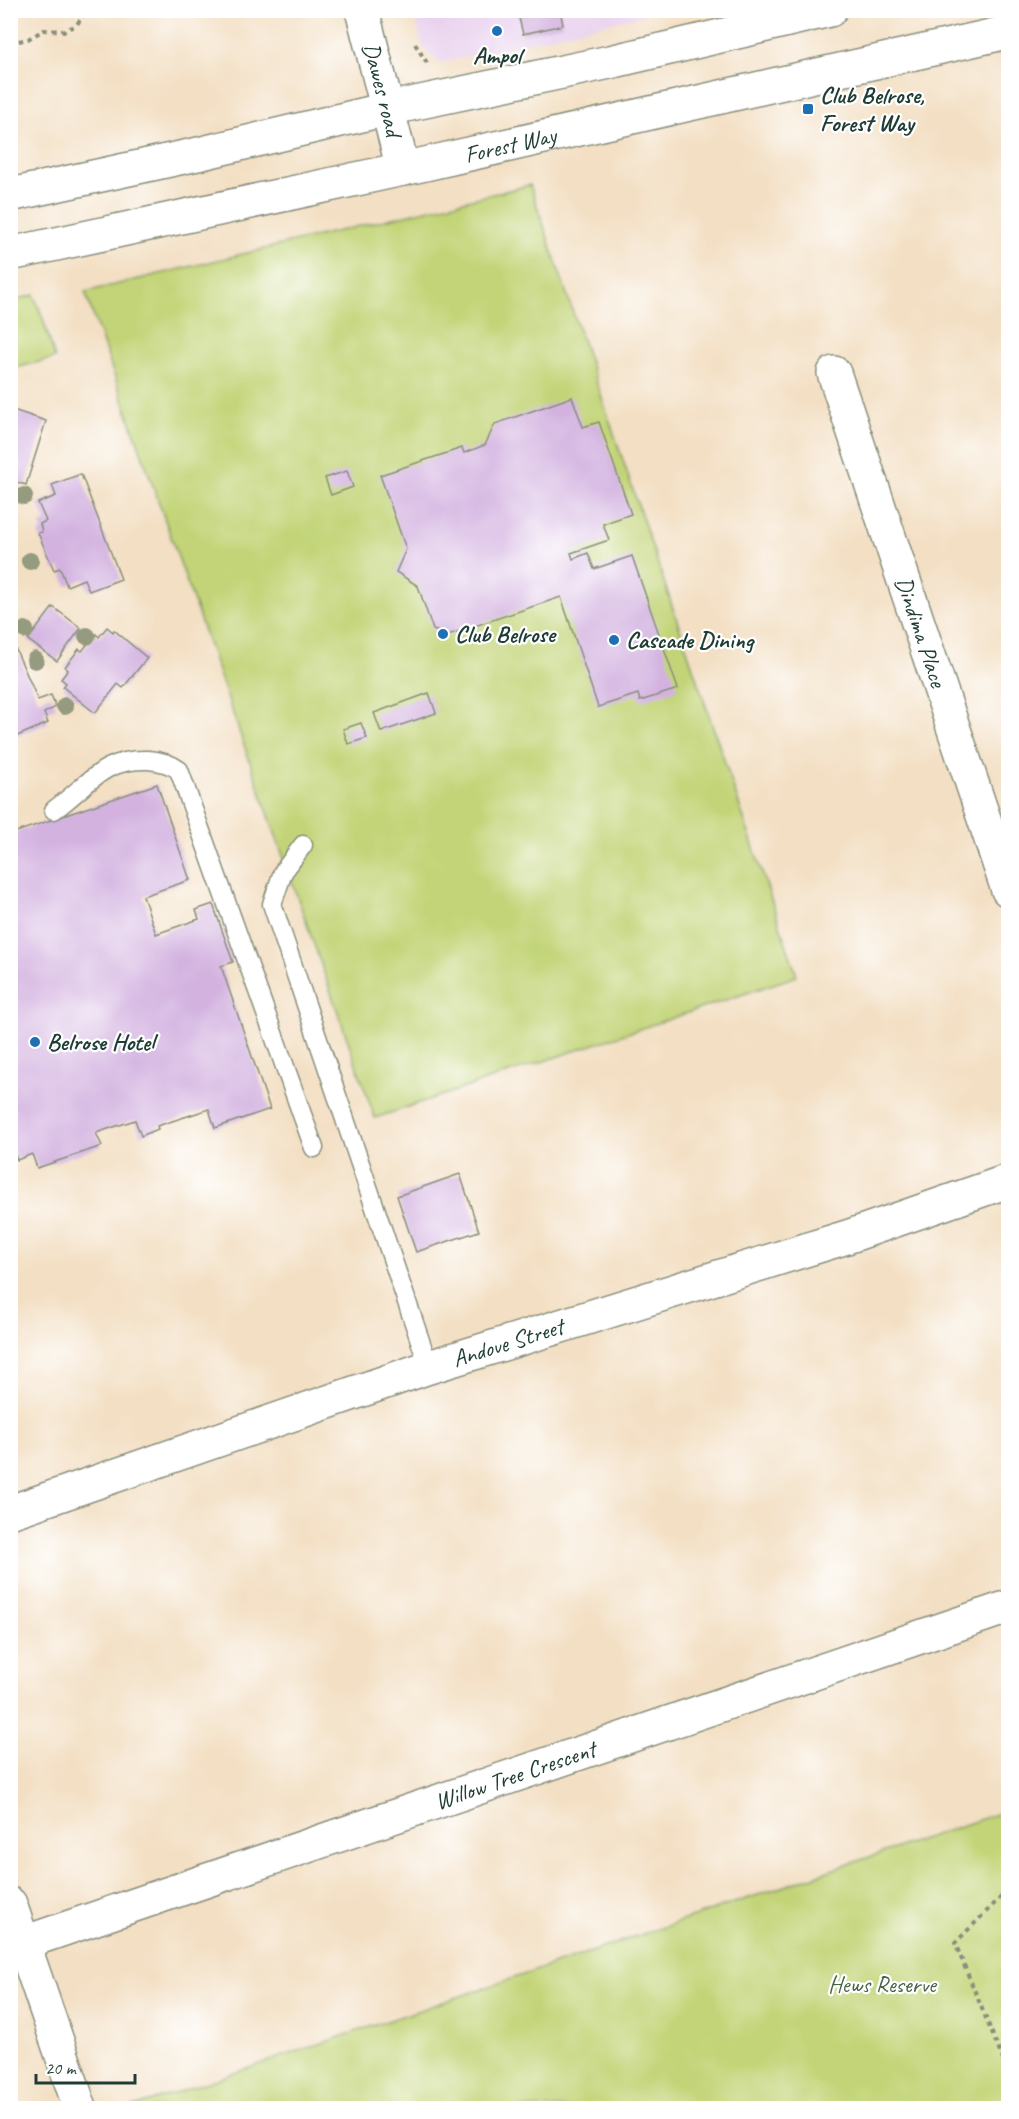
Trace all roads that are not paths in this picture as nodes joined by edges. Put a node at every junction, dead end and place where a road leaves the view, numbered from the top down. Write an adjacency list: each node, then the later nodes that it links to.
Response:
1 (362, 10): 4 (street, Dawes road)
2 (830, 10): 4 (street)
3 (1008, 32): 5 (street, Forest Way)
4 (387, 109): 5 (street, Dawes road); 6 (street)
5 (403, 169): 7 (street, Forest Way)
6 (10, 195)
7 (10, 254)
8 (834, 373): 11 (street, Dindima Place)
9 (54, 810): 12 (lane)
10 (303, 845): 14 (lane)
11 (1008, 890)
12 (314, 1148)
13 (1008, 1180): 14 (street, Andove Street)
14 (429, 1367): 15 (street, Andove Street)
15 (10, 1512)
16 (1008, 1607): 18 (street, Willow Tree Crescent)
17 (10, 1904): 18 (street)
18 (24, 1942): 19 (street)
19 (80, 2109)

